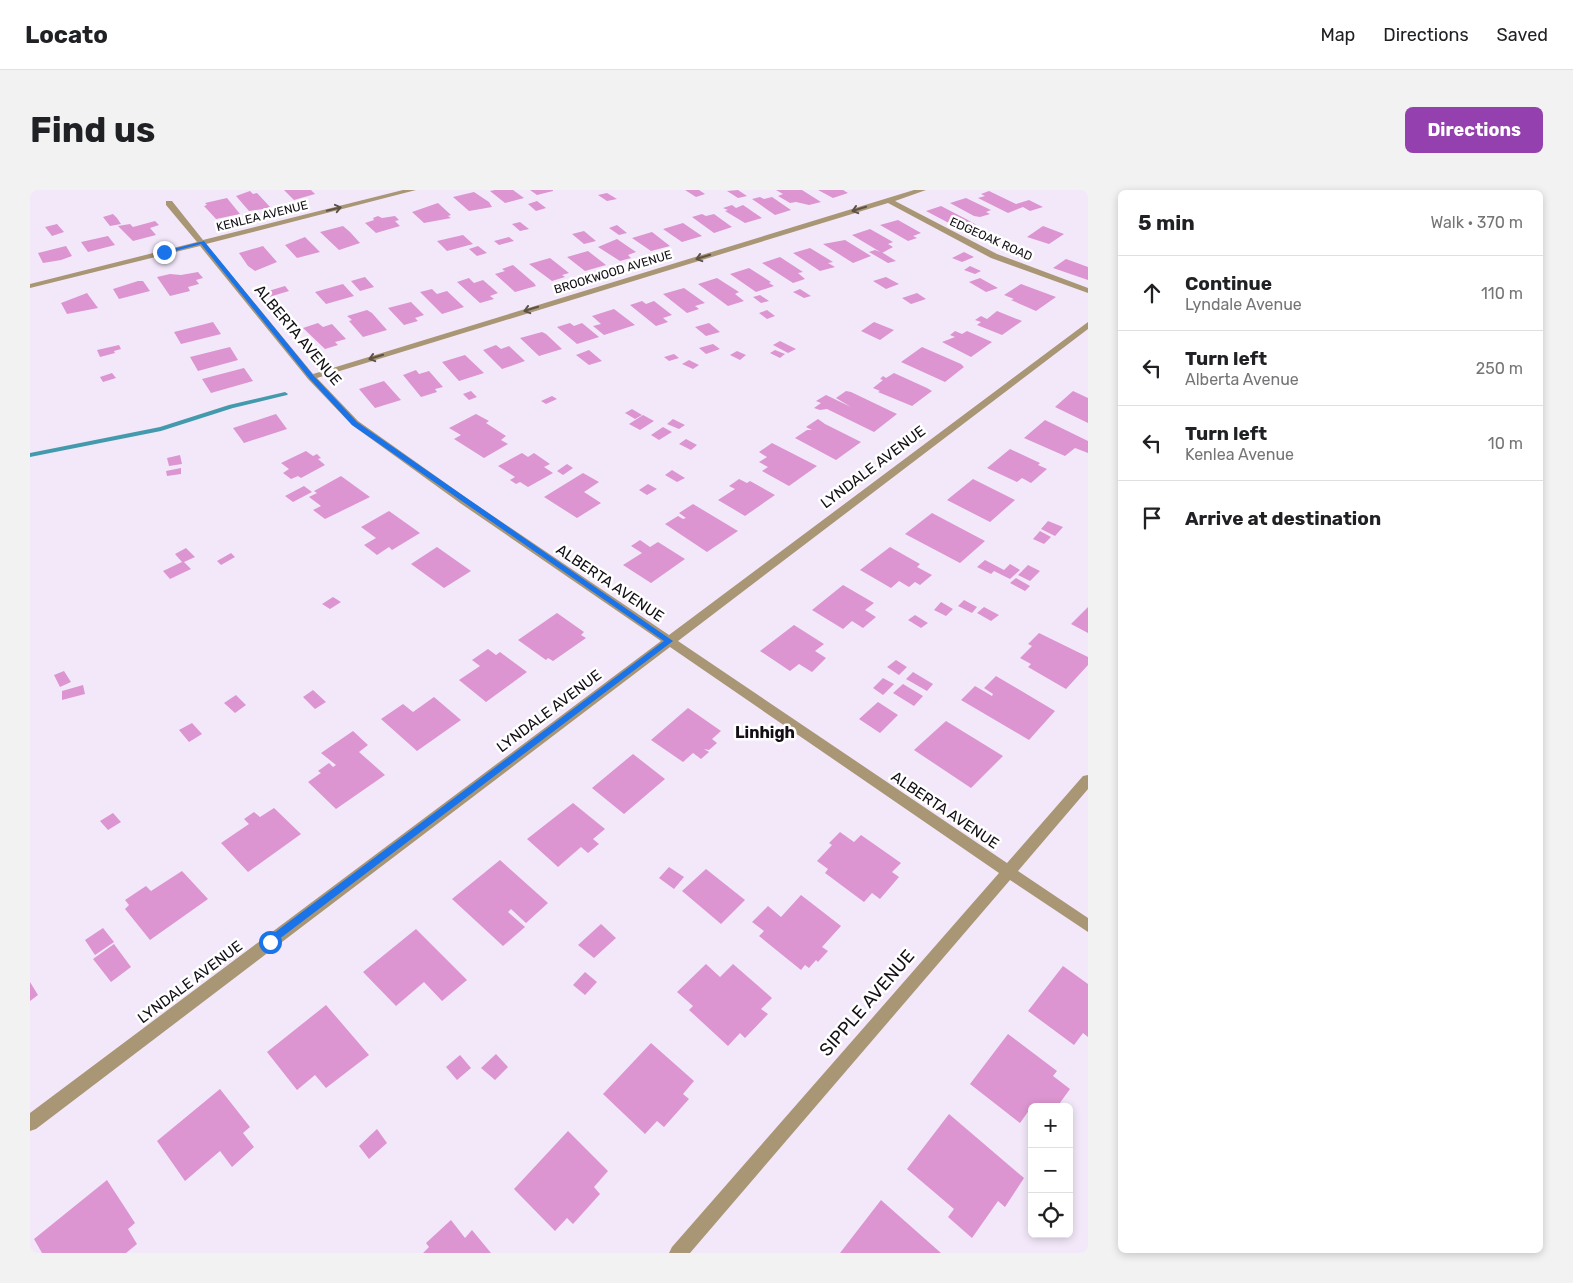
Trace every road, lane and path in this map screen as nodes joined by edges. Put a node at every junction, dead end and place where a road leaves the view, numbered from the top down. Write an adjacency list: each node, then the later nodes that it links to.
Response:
1 (412, 190): 5 (street, KENLEA AVENUE, one-way to 1)
2 (922, 190): 3 (street, BROOKWOOD AVENUE)
3 (889, 200): 7 (street, EDGEOAK ROAD); 9 (street, BROOKWOOD AVENUE, one-way to 9)
4 (169, 203): 5 (street, ALBERTA AVENUE)
5 (202, 242): 6 (street, KENLEA AVENUE); 9 (street, ALBERTA AVENUE)
6 (30, 286)
7 (1088, 291)
8 (1088, 325): 10 (street, LYNDALE AVENUE)
9 (311, 376): 10 (street, ALBERTA AVENUE)
10 (669, 641): 12 (street, ALBERTA AVENUE); 14 (street, LYNDALE AVENUE)
11 (1088, 780): 12 (street, SIPPLE AVENUE)
12 (1008, 871): 13 (street, ALBERTA AVENUE); 15 (street, SIPPLE AVENUE)
13 (1088, 926)
14 (30, 1122)
15 (678, 1253)

